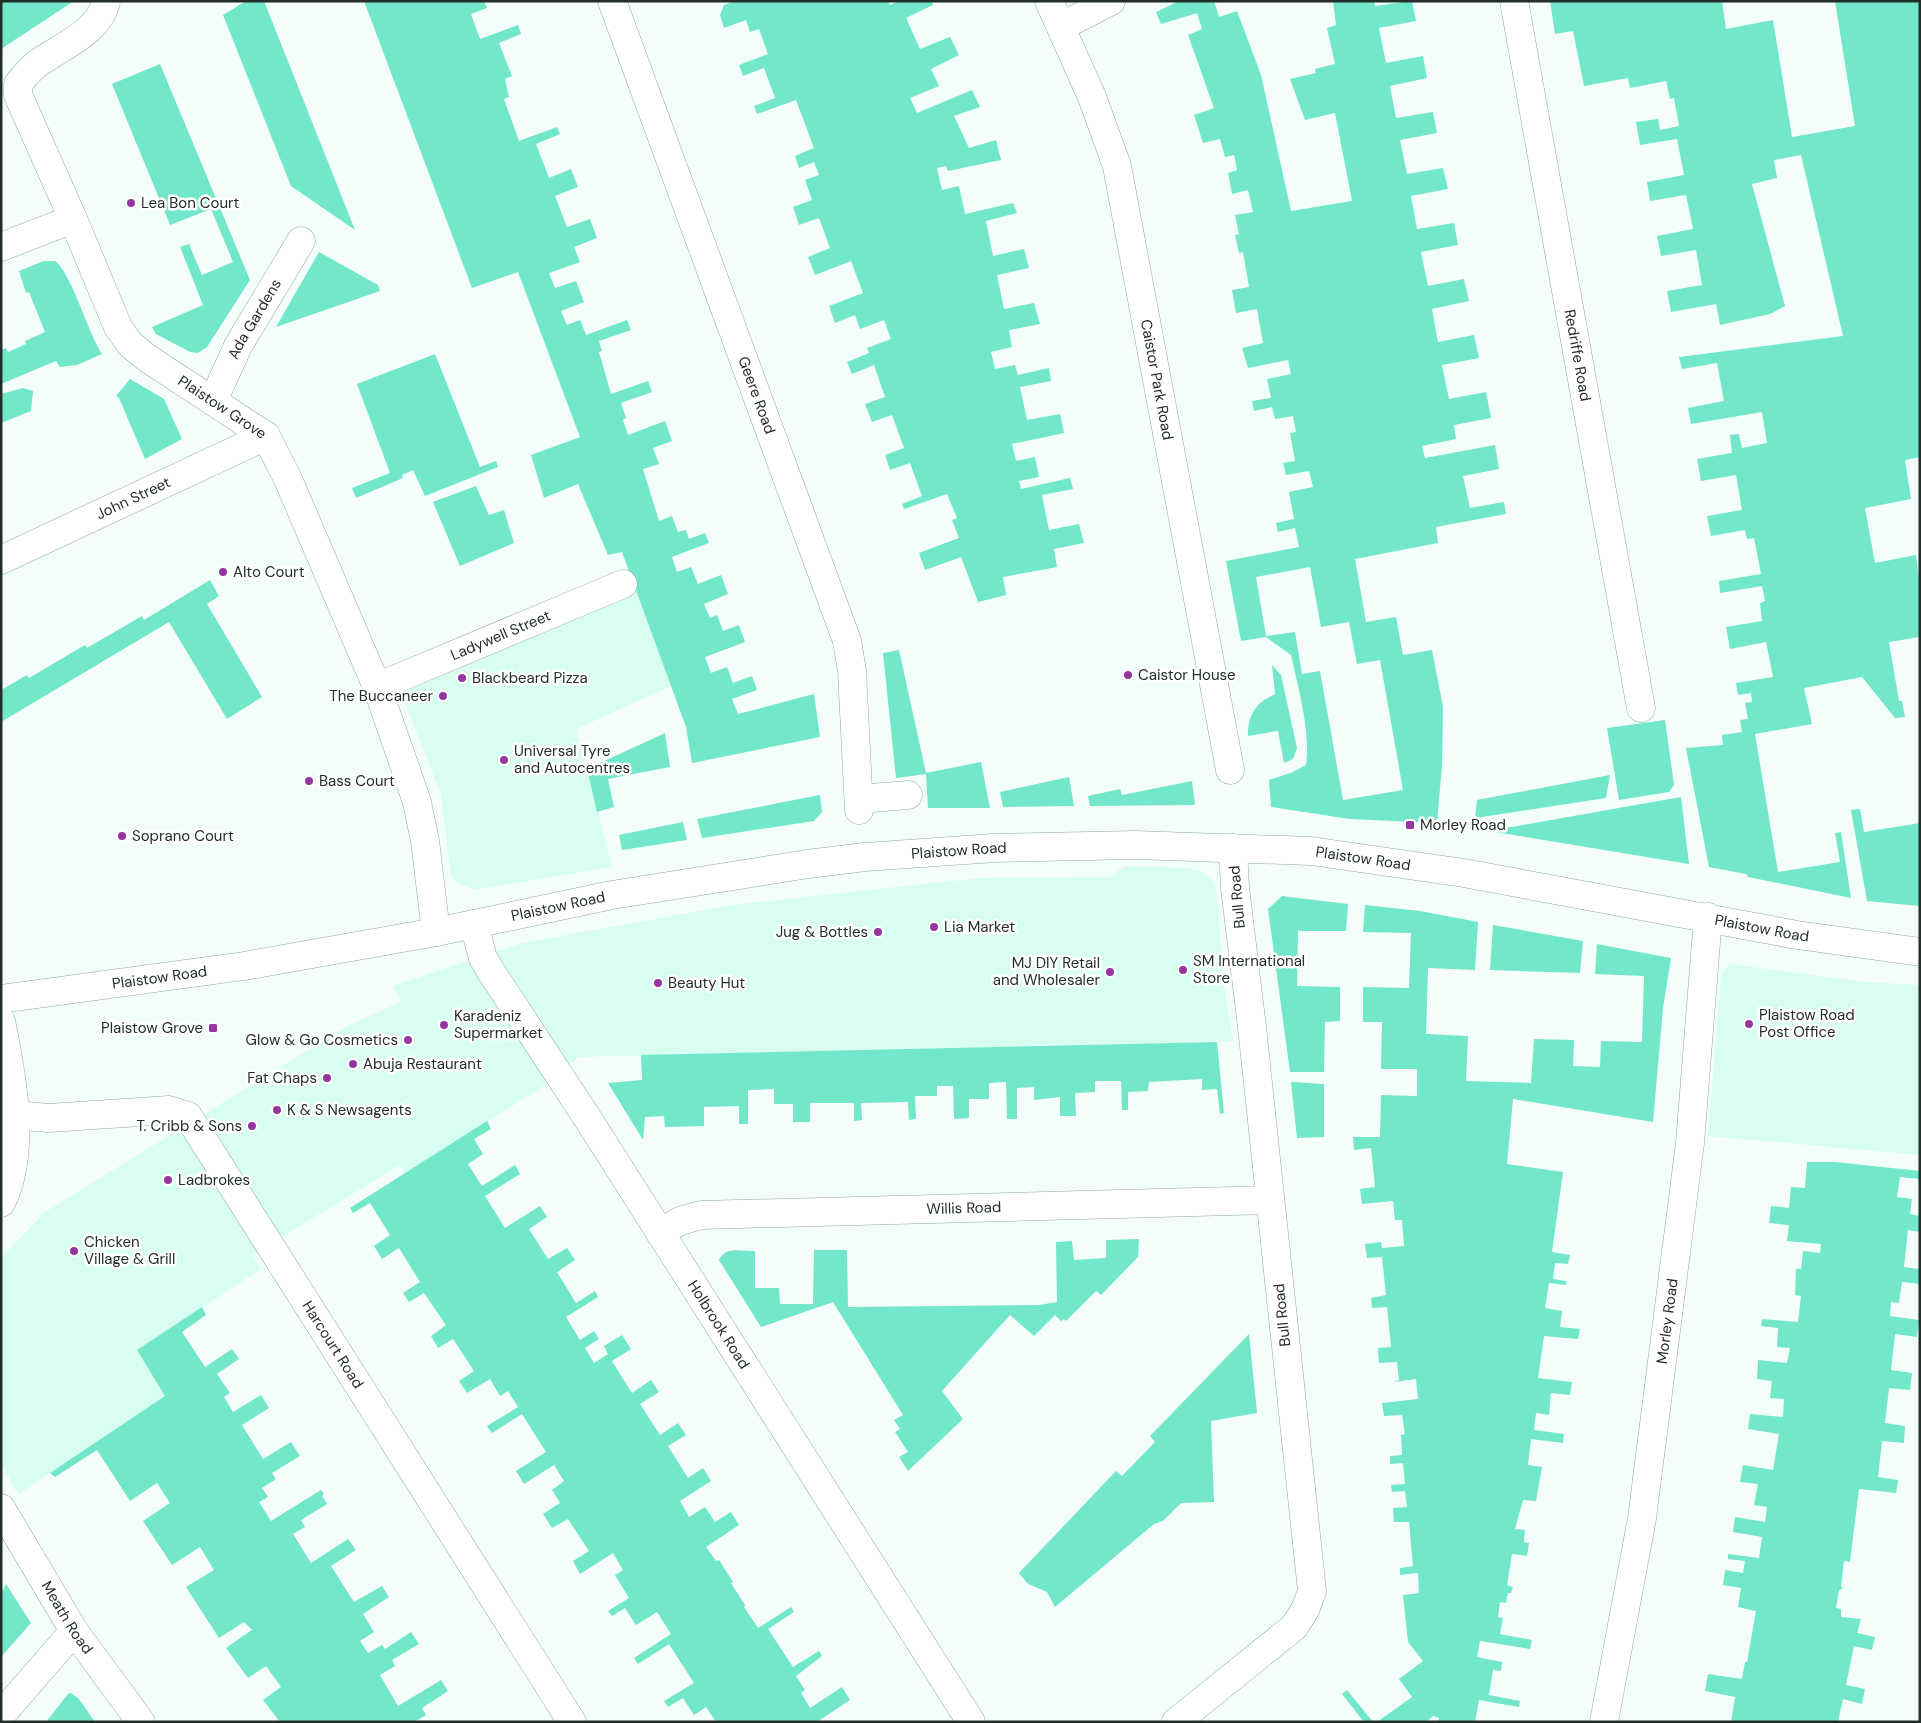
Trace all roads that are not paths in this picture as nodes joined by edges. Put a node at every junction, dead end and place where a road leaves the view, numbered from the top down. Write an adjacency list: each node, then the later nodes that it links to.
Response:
1 (106, 1): 7 (street, Plaistow Grove)
2 (612, 1): 17 (street, Geere Road)
3 (1050, 1): 6 (street, Caistor Park Road)
4 (1111, 1): 6 (street)
5 (1514, 1): 15 (street, Redriffe Road)
6 (1062, 26): 16 (street, Caistor Park Road)
7 (74, 219): 9 (street); 10 (street, Plaistow Grove)
8 (301, 241): 10 (street, Ada Gardens)
9 (1, 247)
10 (213, 400): 11 (street, Plaistow Grove)
11 (266, 436): 12 (street, John Street); 14 (street, Plaistow Grove)
12 (1, 560)
13 (623, 584): 14 (street, Ladywell Street)
14 (377, 687): 21 (street, Plaistow Grove)
15 (1641, 708)
16 (1230, 770)
17 (908, 795)
18 (1233, 848): 19 (street, Plaistow Road); 20 (street, Plaistow Road); 26 (street, Bull Road)
19 (1708, 917): 22 (street, Plaistow Road); 36 (street, Morley Road)
20 (474, 924): 21 (street, Plaistow Road); 28 (street, Holbrook Road)
21 (436, 932): 23 (street, Plaistow Road)
22 (1920, 952)
23 (1, 999)
24 (1, 1020): 25 (street)
25 (14, 1115): 27 (street); 33 (street, Harcourt Road)
26 (1270, 1200): 28 (street, Willis Road); 35 (street, Bull Road)
27 (1, 1203)
28 (660, 1233): 34 (street, Holbrook Road)
29 (1, 1508): 30 (street, Meath Road)
30 (74, 1631): 31 (street); 32 (street, Meath Road)
31 (1, 1715)
32 (141, 1722)
33 (572, 1722)
34 (971, 1722)
35 (1176, 1722)
36 (1604, 1722)

